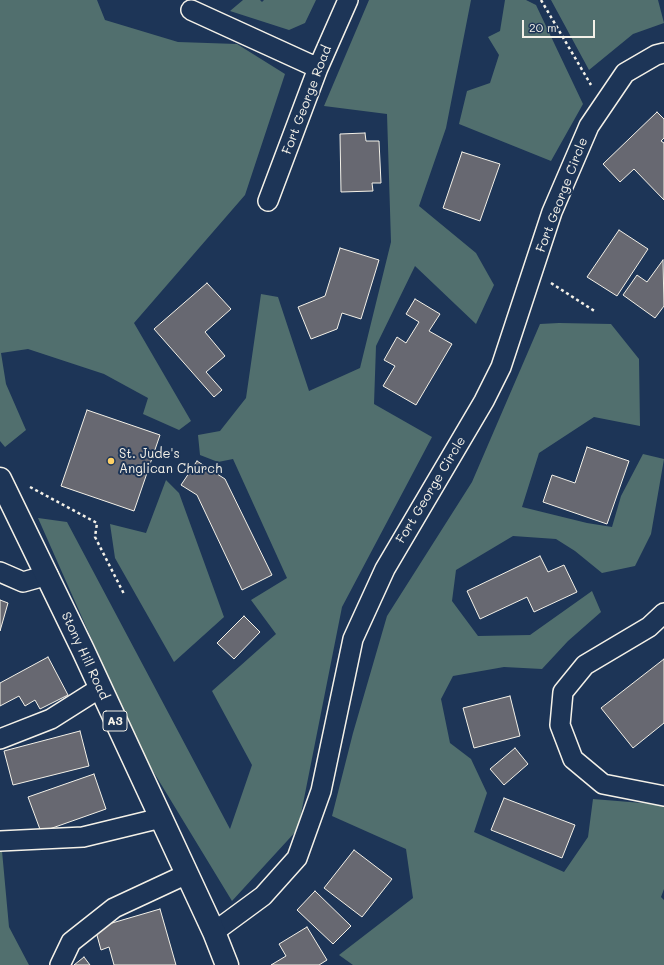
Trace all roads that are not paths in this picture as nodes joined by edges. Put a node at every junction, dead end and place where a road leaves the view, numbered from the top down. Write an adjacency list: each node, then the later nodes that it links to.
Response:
1 (348, 0): 4 (street, Fort George Road)
2 (192, 10): 4 (street)
3 (664, 53): 16 (street, Fort George Circle)
4 (318, 68): 5 (street, Fort George Road)
5 (268, 201)
6 (0, 479): 8 (main road, Stony Hill Road / A3)
7 (0, 572): 8 (street)
8 (48, 575): 10 (main road, Stony Hill Road / A3)
9 (664, 613): 12 (street)
10 (100, 688): 11 (street); 13 (main road, Stony Hill Road / A3)
11 (0, 739)
12 (664, 796)
13 (161, 818): 14 (street); 15 (main road, Stony Hill Road / A3)
14 (0, 841)
15 (187, 874): 16 (main road, Stony Hill Road / A3); 17 (street)
16 (214, 932): 18 (main road, Stony Hill Road / A3)
17 (60, 965)
18 (227, 965)

